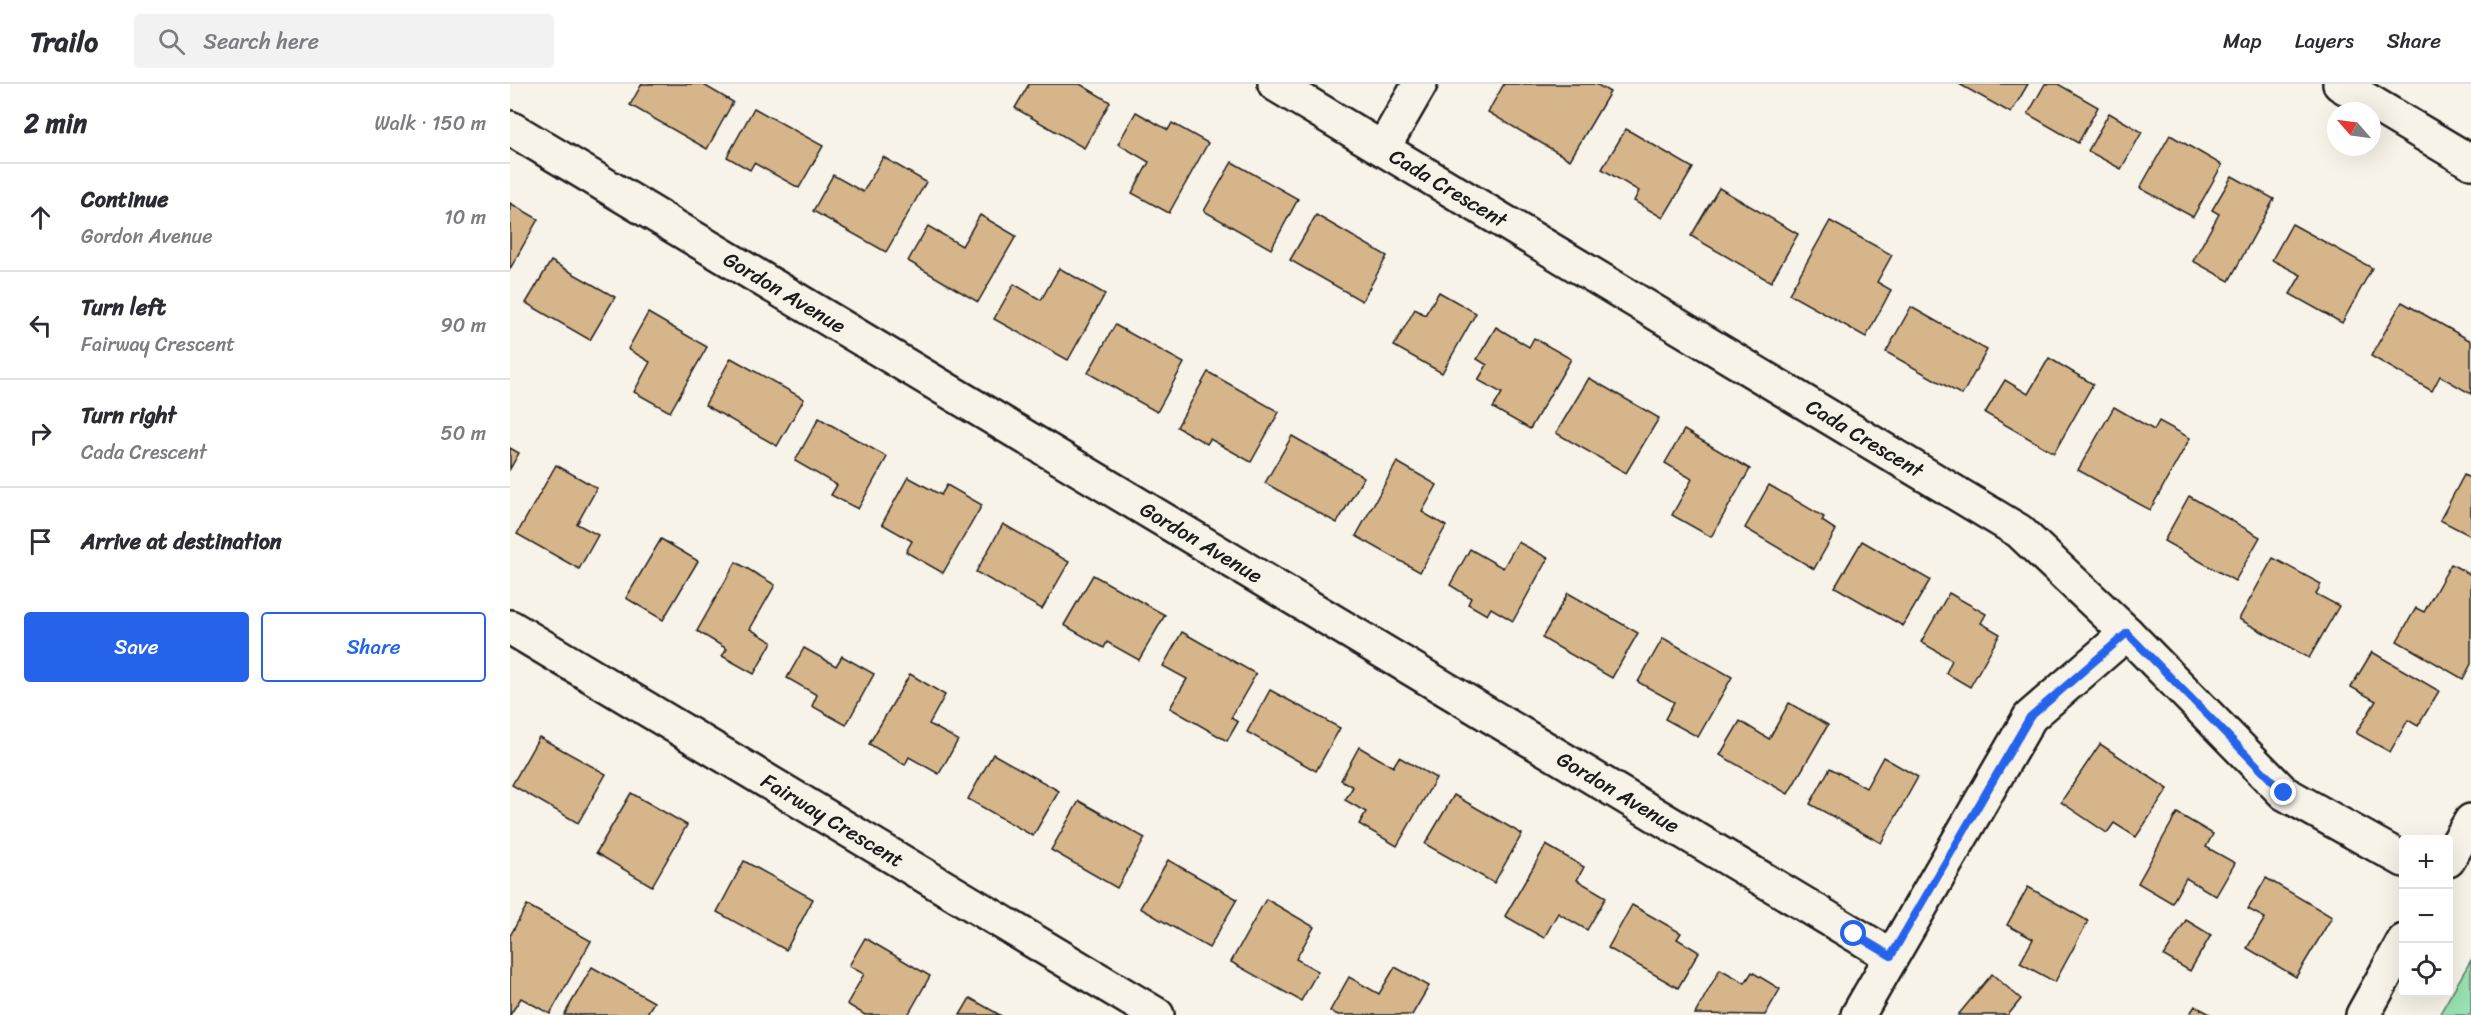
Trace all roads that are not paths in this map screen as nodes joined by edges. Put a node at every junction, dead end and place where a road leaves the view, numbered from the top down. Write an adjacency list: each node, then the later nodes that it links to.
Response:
1 (1275, 84): 5 (street, Cada Crescent)
2 (1420, 84): 5 (street)
3 (2340, 84): 6 (street)
4 (510, 128): 13 (street, Gordon Avenue)
5 (1383, 148): 8 (street, Cada Crescent)
6 (2471, 162)
7 (510, 627): 14 (street, Fairway Crescent)
8 (2127, 633): 11 (street, Cada Crescent); 13 (street)
9 (2471, 821): 10 (street)
10 (2453, 852)
11 (2399, 858)
12 (2402, 943): 16 (street)
13 (1891, 956): 15 (street)
14 (1157, 1015)
15 (1858, 1015)
16 (2363, 1015)

